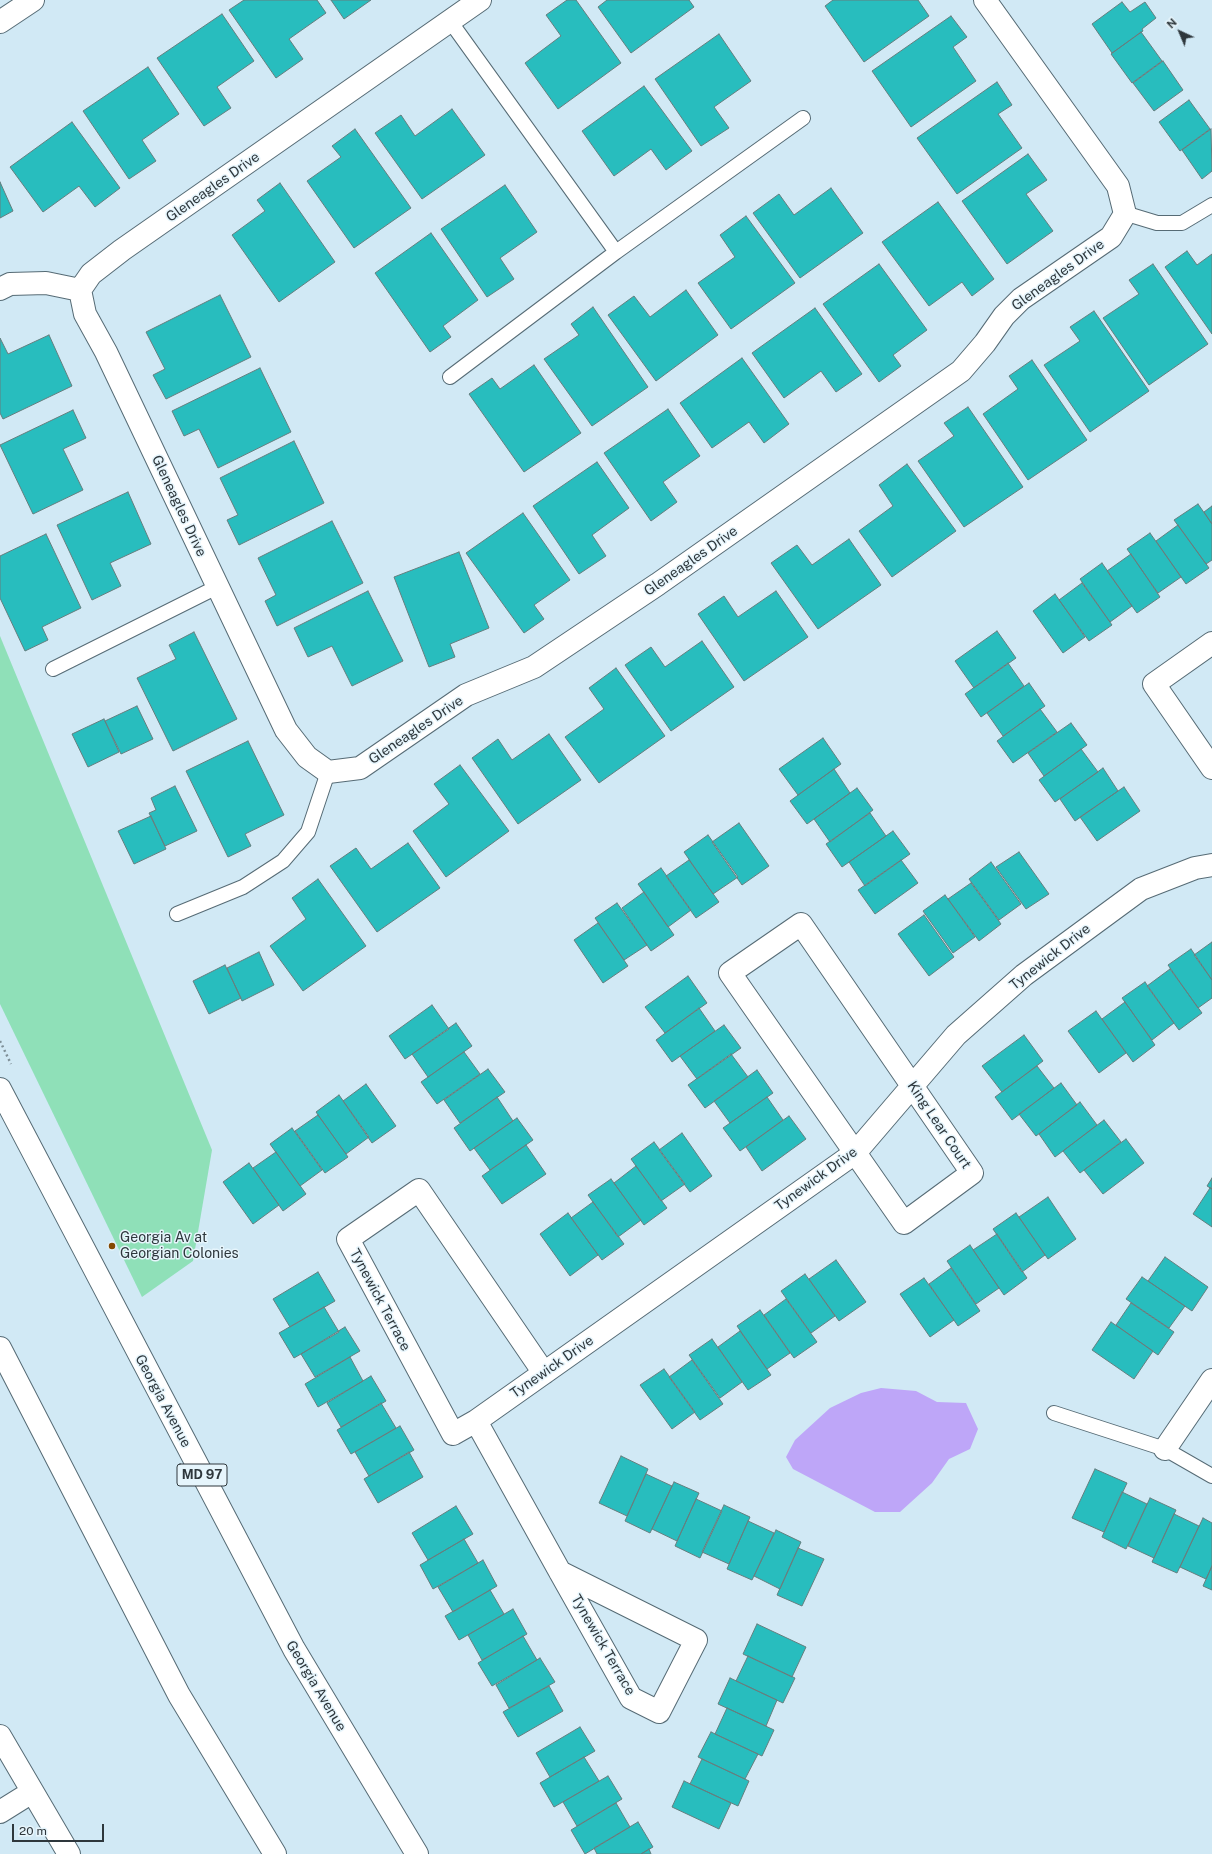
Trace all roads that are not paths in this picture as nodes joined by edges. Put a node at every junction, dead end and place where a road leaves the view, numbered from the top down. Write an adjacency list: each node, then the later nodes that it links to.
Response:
1 (33, 0): 5 (street)
2 (480, 0): 4 (street, Gleneagles Drive)
3 (985, 0): 8 (street)
4 (450, 21): 9 (lane); 11 (street, Gleneagles Drive)
5 (0, 22)
6 (803, 118): 9 (lane)
7 (1212, 205): 8 (lane)
8 (1124, 213): 17 (street, Gleneagles Drive)
9 (616, 252): 12 (lane)
10 (0, 289): 11 (street)
11 (80, 290): 13 (street, Gleneagles Drive)
12 (450, 377)
13 (218, 587): 15 (lane); 17 (street, Gleneagles Drive)
14 (1212, 643): 16 (street)
15 (53, 669)
16 (1212, 768)
17 (328, 772): 19 (lane)
18 (1212, 865): 20 (street, Tynewick Drive)
19 (177, 914)
20 (913, 1087): 22 (street, Tynewick Drive); 22 (street, King Lear Court); 22 (street, King Lear Court)
21 (0, 1089): 36 (street, Georgia Avenue / MD 97)
22 (855, 1153): 24 (street, Tynewick Drive)
23 (0, 1348): 35 (street)
24 (544, 1373): 27 (street, Tynewick Drive); 27 (street, Tynewick Terrace)
25 (1212, 1380): 28 (street)
26 (1054, 1413): 28 (lane)
27 (476, 1421): 30 (street, Tynewick Terrace)
28 (1165, 1449): 29 (lane)
29 (1212, 1476)
30 (560, 1572): 30 (street, Tynewick Terrace)
31 (0, 1736): 32 (street)
32 (32, 1792): 33 (street); 34 (street)
33 (0, 1812)
34 (69, 1854)
35 (275, 1854)
36 (417, 1854)

